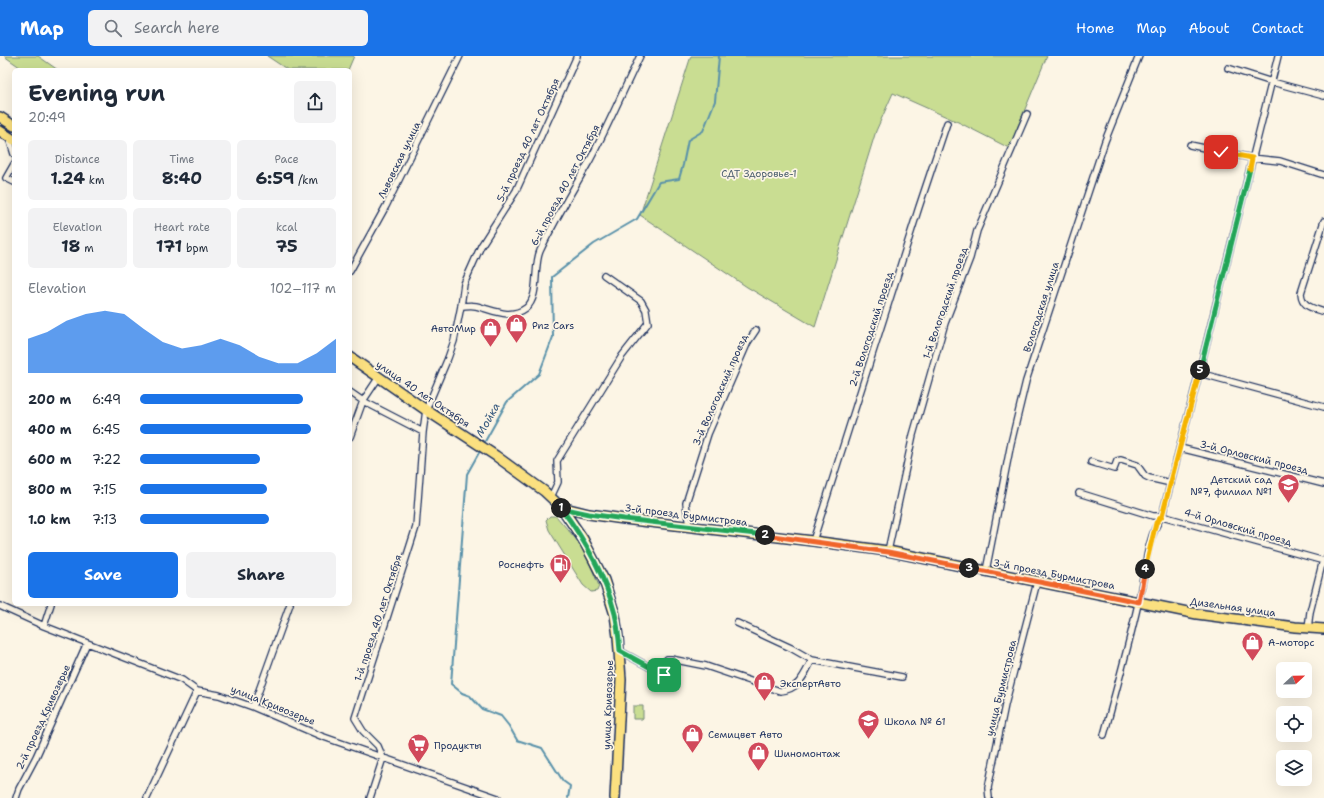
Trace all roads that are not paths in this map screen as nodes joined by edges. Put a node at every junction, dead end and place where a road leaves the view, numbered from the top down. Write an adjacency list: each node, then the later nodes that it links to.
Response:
1 (460, 56): 21 (street, Львовская улица)
2 (577, 56): 23 (street, 5-й проезд 40 лет Октября)
3 (640, 56): 23 (street, 6-й проезд 40 лет Октября)
4 (1139, 56): 47 (street, Вологодская улица)
5 (1278, 56): 7 (street)
6 (1228, 68): 7 (street)
7 (1272, 82): 8 (street); 16 (street)
8 (1324, 96)
9 (1027, 114): 45 (street, 1-й Вологодский проезд)
10 (0, 117): 12 (main road)
11 (947, 123): 44 (street, 2-й Вологодский проезд)
12 (12, 125)
13 (0, 131): 14 (main road)
14 (11, 138)
15 (1190, 145): 16 (street)
16 (1252, 158): 18 (street); 27 (street)
17 (12, 168): 19 (street)
18 (1324, 175)
19 (12, 181)
20 (1324, 221): 24 (street)
21 (352, 266)
22 (604, 275): 40 (street)
23 (461, 306): 32 (street, 5-й проезд 40 лет Октября)
24 (1324, 312)
25 (756, 330): 43 (street, 3-й Вологодский проезд)
26 (352, 357): 28 (main road, улица 40 лет Октября)
27 (1199, 373): 31 (street); 35 (street)
28 (379, 377): 30 (street); 32 (main road, улица 40 лет Октября)
29 (352, 393): 30 (street)
30 (363, 401): 33 (street); 34 (street)
31 (1324, 407)
32 (426, 410): 34 (street, 5-й проезд 40 лет Октября); 40 (main road, улица 40 лет Октября)
33 (352, 431)
34 (423, 432): 64 (street, 1-й проезд 40 лет Октября)
35 (1180, 448): 37 (street); 38 (street, 3-й Орловский проезд)
36 (1091, 462): 37 (street)
37 (1171, 483): 42 (street)
38 (1324, 484)
39 (1079, 493): 42 (street, 4-й Орловский проезд)
40 (551, 497): 41 (main road, улица 40 лет Октября)
41 (561, 507): 43 (main road, 3-й проезд Бурмистрова); 58 (main road, улица Кривозерье)
42 (1162, 516): 46 (street, 4-й Орловский проезд); 49 (street)
43 (689, 526): 44 (main road, 3-й проезд Бурмистрова)
44 (813, 541): 45 (main road, 3-й проезд Бурмистрова)
45 (888, 552): 47 (main road, 3-й проезд Бурмистрова)
46 (1324, 560): 55 (street)
47 (986, 571): 48 (main road, 3-й проезд Бурмистрова)
48 (1037, 582): 49 (main road, 3-й проезд Бурмистрова); 70 (street, улица Бурмистрова)
49 (1139, 602): 55 (main road, Дизельная улица); 63 (street)
50 (0, 606): 54 (street, улица Кривозерье)
51 (50, 606): 54 (street)
52 (289, 606): 62 (street)
53 (737, 623): 59 (street)
54 (44, 626): 57 (street, улица Кривозерье)
55 (1308, 628): 56 (main road, Дизельная улица)
56 (1324, 629)
57 (87, 643): 61 (street, улица Кривозерье); 65 (street, 2-й проезд Кривозерье)
58 (620, 651): 59 (street); 69 (main road, улица Кривозерье)
59 (812, 660): 60 (street)
60 (902, 677)
61 (197, 691): 62 (street, улица Кривозерье); 66 (street)
62 (253, 707): 64 (street, улица Кривозерье)
63 (1104, 735)
64 (383, 758): 67 (street); 68 (street, улица Кривозерье)
65 (16, 798)
66 (147, 798)
67 (370, 798)
68 (498, 798)
69 (615, 798)
70 (989, 798)

